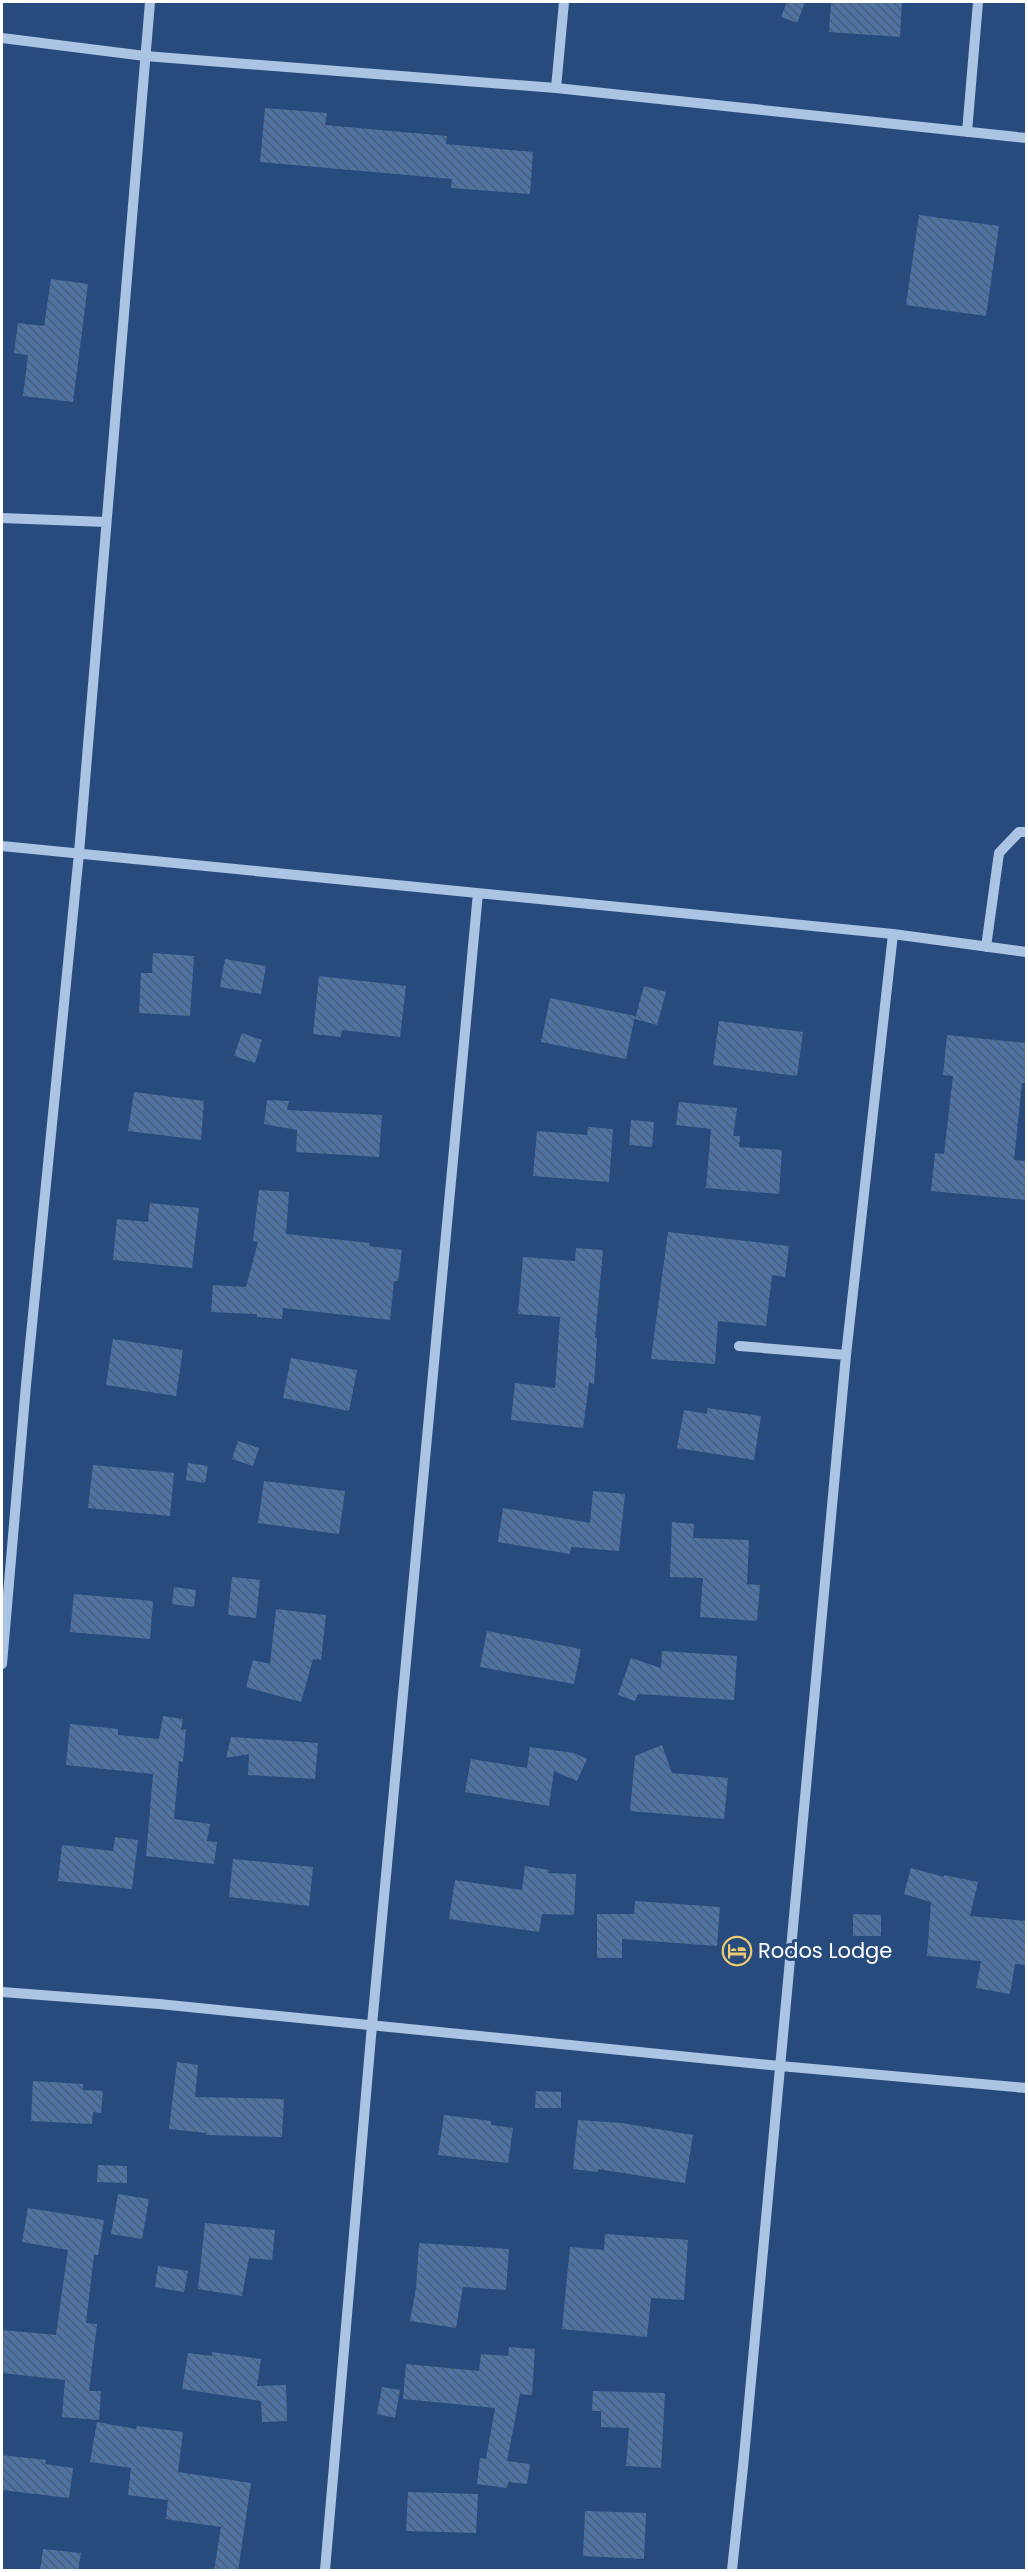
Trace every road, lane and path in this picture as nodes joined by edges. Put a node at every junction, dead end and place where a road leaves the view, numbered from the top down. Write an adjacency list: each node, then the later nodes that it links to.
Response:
1 (150, 2): 5 (street)
2 (564, 2): 6 (street)
3 (978, 2): 7 (street)
4 (2, 38): 5 (street)
5 (145, 56): 6 (street); 10 (street)
6 (556, 88): 7 (street)
7 (967, 132): 8 (street)
8 (1026, 138)
9 (2, 518): 10 (street)
10 (106, 522): 13 (street)
11 (1026, 832): 16 (street)
12 (2, 846): 13 (street)
13 (79, 853): 14 (street); 20 (street)
14 (478, 893): 15 (street); 23 (street)
15 (893, 934): 16 (street); 19 (street)
16 (986, 947): 17 (street)
17 (1026, 952)
18 (739, 1346): 19 (street)
19 (846, 1354): 24 (street)
20 (7, 1544): 21 (street)
21 (2, 1664)
22 (2, 1992): 23 (street)
23 (372, 2025): 24 (street); 26 (street)
24 (780, 2066): 25 (street); 27 (street)
25 (1026, 2088)
26 (326, 2571)
27 (732, 2571)

